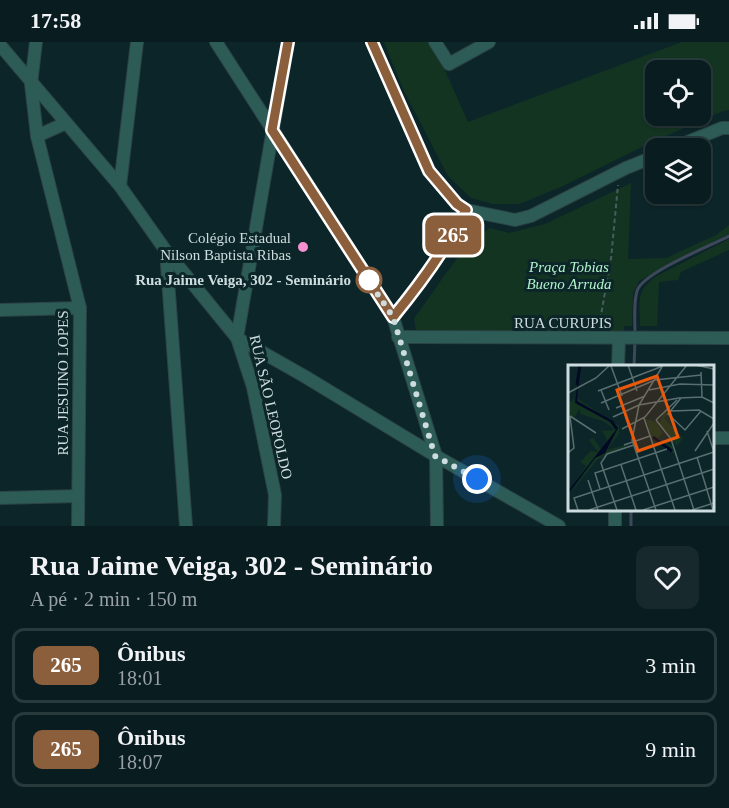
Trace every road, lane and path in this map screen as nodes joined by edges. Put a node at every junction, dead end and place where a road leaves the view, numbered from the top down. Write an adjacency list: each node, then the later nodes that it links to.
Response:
1 (36, 42): 9 (street, RUA JESUINO LOPES)
2 (137, 42): 17 (street)
3 (216, 42): 12 (street)
4 (288, 42): 12 (street, RUA SÃO LEOPOLDO)
5 (372, 42): 18 (street)
6 (435, 42): 7 (street)
7 (489, 42)
8 (0, 45): 9 (street)
9 (32, 84): 10 (street); 13 (street, RUA JESUINO LOPES)
10 (66, 123): 13 (street); 17 (street)
11 (729, 128): 14 (street)
12 (272, 130): 22 (street); 23 (street, RUA SÃO LEOPOLDO)
13 (36, 136): 20 (street, RUA JESUINO LOPES)
14 (698, 138)
15 (645, 161): 16 (street)
16 (623, 170): 18 (street); 25 (path)
17 (120, 186): 19 (street)
18 (466, 210): 22 (street)
19 (166, 250): 23 (street); 32 (street)
20 (80, 308): 21 (street); 29 (street, RUA JESUINO LOPES)
21 (0, 310)
22 (393, 317): 24 (street)
23 (237, 338): 28 (street); 33 (street, RUA SÃO LEOPOLDO)
24 (398, 338): 25 (street, RUA CURUPIS); 28 (street)
25 (622, 338): 26 (street, RUA CURUPIS); 27 (street)
26 (729, 338)
27 (618, 365)
28 (435, 456): 34 (street); 35 (street)
29 (78, 496): 30 (street); 31 (street, RUA JESUINO LOPES)
30 (0, 498)
31 (78, 526)
32 (186, 526)
33 (274, 526)
34 (437, 526)
35 (559, 526)

